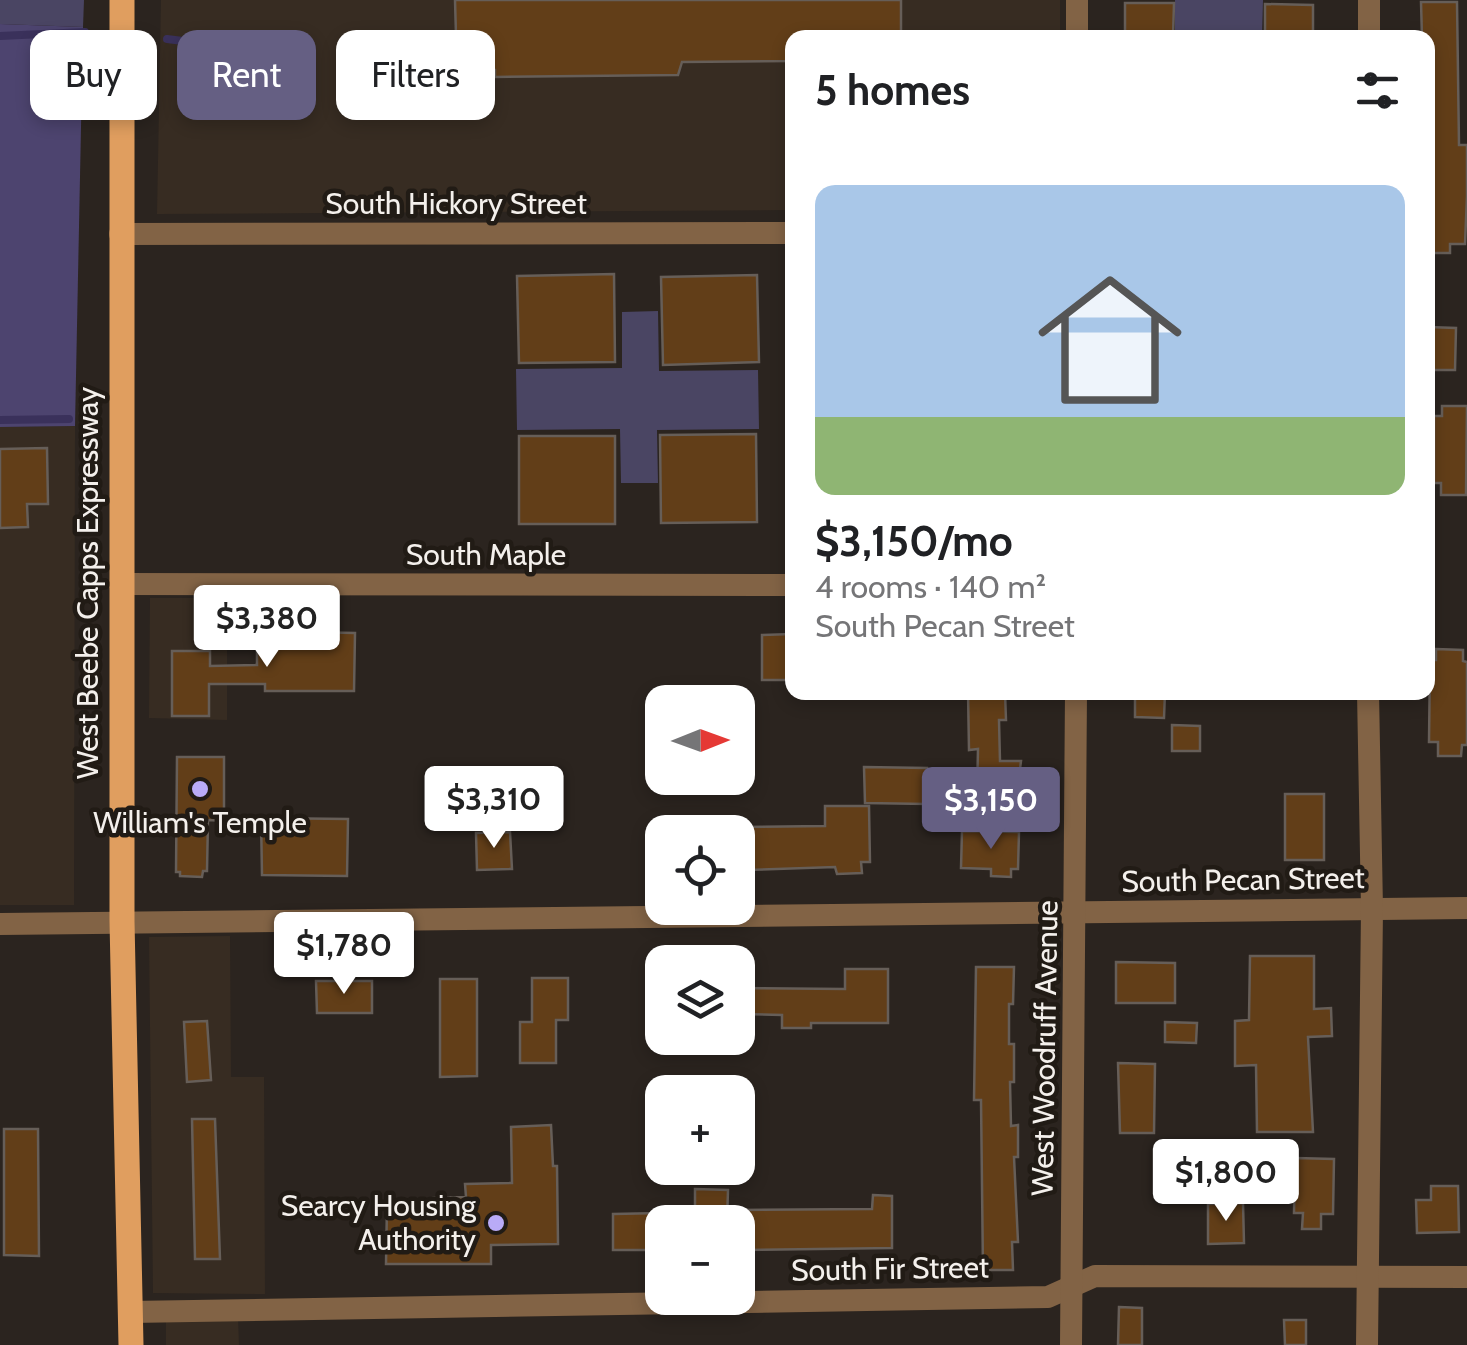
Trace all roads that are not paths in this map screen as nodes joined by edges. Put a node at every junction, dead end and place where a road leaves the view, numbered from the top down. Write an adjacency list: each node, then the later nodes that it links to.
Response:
1 (122, 0): 6 (main road, West Beebe Capps Expressway)
2 (1077, 0): 4 (street)
3 (1370, 0): 5 (street)
4 (1077, 30)
5 (1369, 30)
6 (120, 234): 7 (street, South Hickory Street); 8 (main road, West Beebe Capps Expressway)
7 (785, 234)
8 (120, 584): 9 (street, South Maple); 15 (main road, West Beebe Capps Expressway)
9 (785, 585)
10 (1076, 700): 14 (street, West Woodruff Avenue)
11 (1368, 700): 13 (street)
12 (1467, 908): 13 (street, South Pecan Street)
13 (1372, 909): 14 (street, South Pecan Street); 17 (street)
14 (1077, 912): 15 (street, South Pecan Street); 19 (street, West Woodruff Avenue)
15 (122, 922): 16 (street, South Pecan Street); 20 (main road, West Beebe Capps Expressway)
16 (0, 924)
17 (1367, 1276): 18 (street, South Fir Street); 19 (street, South Fir Street); 23 (street)
18 (1467, 1277)
19 (1072, 1286): 20 (street, South Fir Street); 22 (street, West Woodruff Avenue)
20 (130, 1312): 21 (main road, West Beebe Capps Expressway)
21 (130, 1345)
22 (1071, 1345)
23 (1367, 1345)

